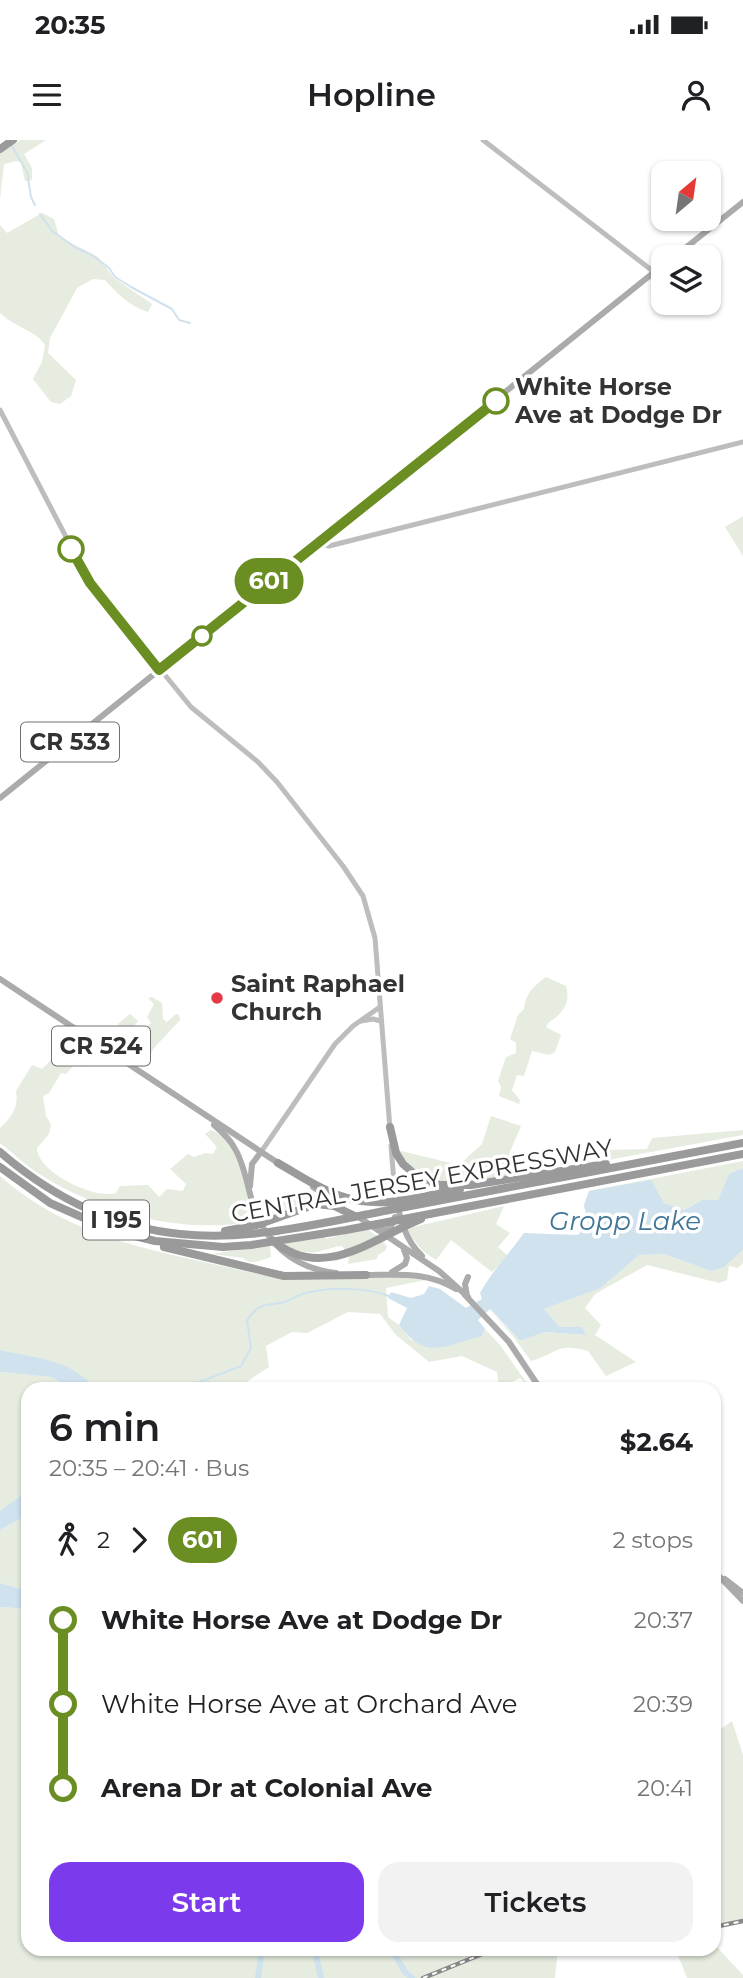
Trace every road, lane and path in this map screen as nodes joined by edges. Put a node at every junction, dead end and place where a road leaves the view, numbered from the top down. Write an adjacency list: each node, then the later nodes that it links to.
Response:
1 (13, 140): 3 (highway)
2 (483, 140): 6 (main road)
3 (0, 149)
4 (743, 202): 5 (main road)
5 (689, 245)
6 (651, 270)
7 (651, 274): 10 (main road, CR 533)
8 (0, 410): 11 (main road)
9 (743, 442): 10 (main road)
10 (318, 544): 11 (main road, CR 533)
11 (159, 670): 12 (main road, CR 533); 14 (main road)
12 (0, 798)
13 (0, 979): 17 (main road, CR 524)
14 (380, 1007): 15 (main road); 16 (main road)
15 (381, 1021): 16 (main road); 18 (main road)
16 (358, 1022): 21 (main road)
17 (202, 1114): 21 (main road, CR 524); 28 (main road, CR 524)
18 (390, 1128): 26 (highway); 27 (main road)
19 (743, 1143): 23 (highway, CENTRAL JERSEY EXPRESSWAY)
20 (0, 1152): 33 (highway, I 195)
21 (261, 1152): 24 (main road, CR 524); 28 (main road)
22 (743, 1154): 31 (highway, CENTRAL JERSEY EXPRESSWAY)
23 (644, 1161): 26 (highway); 29 (highway, CENTRAL JERSEY EXPRESSWAY)
24 (278, 1163): 29 (highway); 30 (main road, CR 524)
25 (0, 1167): 34 (highway, CENTRAL JERSEY EXPRESSWAY / I 195)
26 (501, 1181): 29 (highway)
27 (395, 1194): 32 (main road); 37 (main road)
28 (250, 1195): 35 (main road, CR 524)
29 (413, 1202): 33 (highway, CENTRAL JERSEY EXPRESSWAY)
30 (361, 1219): 32 (main road, CR 524); 33 (highway)
31 (414, 1219): 34 (highway, CENTRAL JERSEY EXPRESSWAY / I 195); 35 (highway)
32 (372, 1226): 36 (main road, CR 524)
33 (248, 1231)
34 (138, 1238): 38 (highway)
35 (269, 1238): 38 (main road, CR 524)
36 (398, 1244): 37 (main road, CR 524); 39 (main road)
37 (439, 1271): 40 (main road, CR 524)
38 (366, 1275): 39 (main road, CR 524)
39 (380, 1275): 41 (main road, CR 524)
40 (451, 1281): 41 (main road, CR 524); 41 (main road)
41 (469, 1298): 42 (main road, CR 524)
42 (536, 1382)
43 (721, 1576): 45 (main road)
44 (721, 1577): 46 (main road)
45 (743, 1593)
46 (743, 1601)

